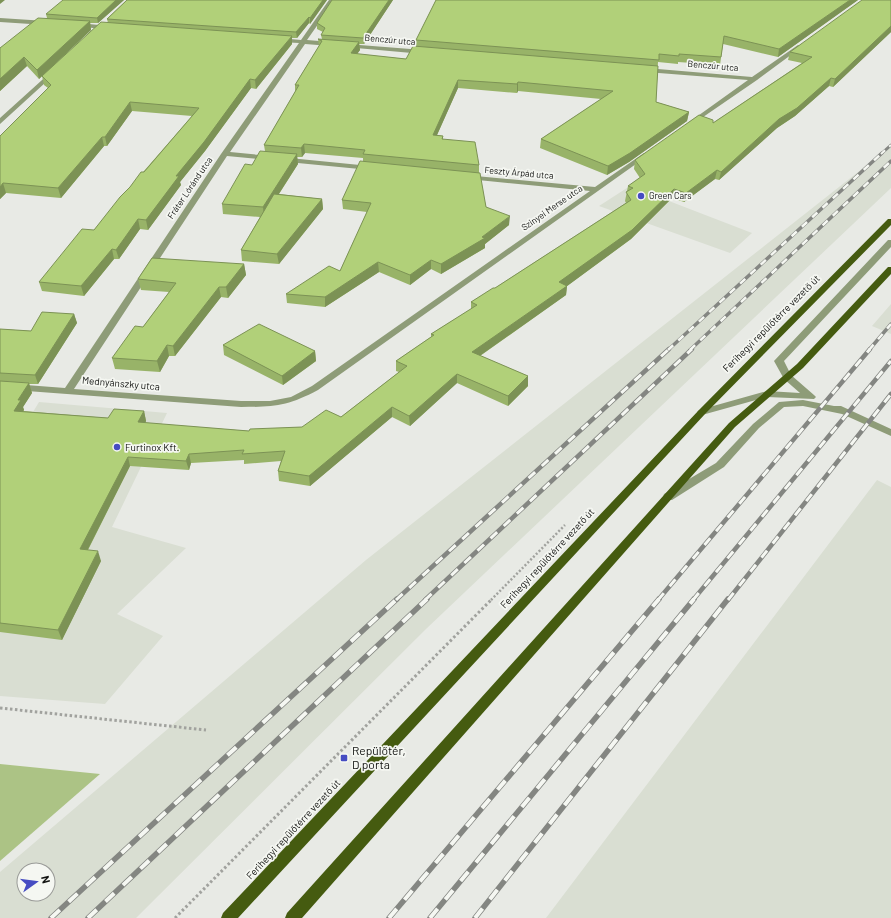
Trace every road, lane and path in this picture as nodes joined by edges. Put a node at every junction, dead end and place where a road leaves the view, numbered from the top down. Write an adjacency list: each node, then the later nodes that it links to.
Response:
1 (332, 0): 10 (street, Fráter Lóránd utca)
2 (0, 20): 4 (street)
3 (106, 22): 6 (street)
4 (54, 24)
5 (70, 25): 6 (street)
6 (101, 27): 7 (street); 8 (street)
7 (116, 28)
8 (95, 32)
9 (272, 40): 10 (street)
10 (303, 42): 11 (street); 21 (street, Fráter Lóránd utca)
11 (334, 44)
12 (803, 44): 17 (street)
13 (342, 45): 14 (street, Benczúr utca)
14 (430, 52)
15 (62, 64): 18 (street)
16 (636, 69): 17 (street, Benczúr utca)
17 (755, 79): 19 (street)
18 (0, 122)
19 (685, 128)
20 (653, 149): 24 (street, Szinyei Merse utca)
21 (225, 154): 22 (street); 30 (street, Fráter Lóránd utca)
22 (375, 168)
23 (462, 176): 24 (street, Feszty Árpád utca)
24 (597, 189): 33 (street, Szinyei Merse utca)
25 (891, 221): 35 (main road, Ferihegyi repülőtérre vezető út)
26 (891, 242): 28 (street)
27 (891, 269): 28 (main road)
28 (787, 378): 31 (main road); 32 (street)
29 (0, 386): 30 (street, Mednyánszky utca)
30 (68, 390): 33 (street, Mednyánszky utca)
31 (767, 394): 32 (street); 35 (street); 37 (main road)
32 (809, 396): 34 (street)
33 (241, 404)
34 (844, 411): 36 (street); 37 (street)
35 (702, 412): 42 (main road, Ferihegyi repülőtérre vezető út)
36 (891, 433)
37 (666, 498): 43 (main road)
38 (569, 520): 41 (path)
39 (0, 708): 40 (path)
40 (206, 730)
41 (175, 918)
42 (228, 918)
43 (292, 918)

